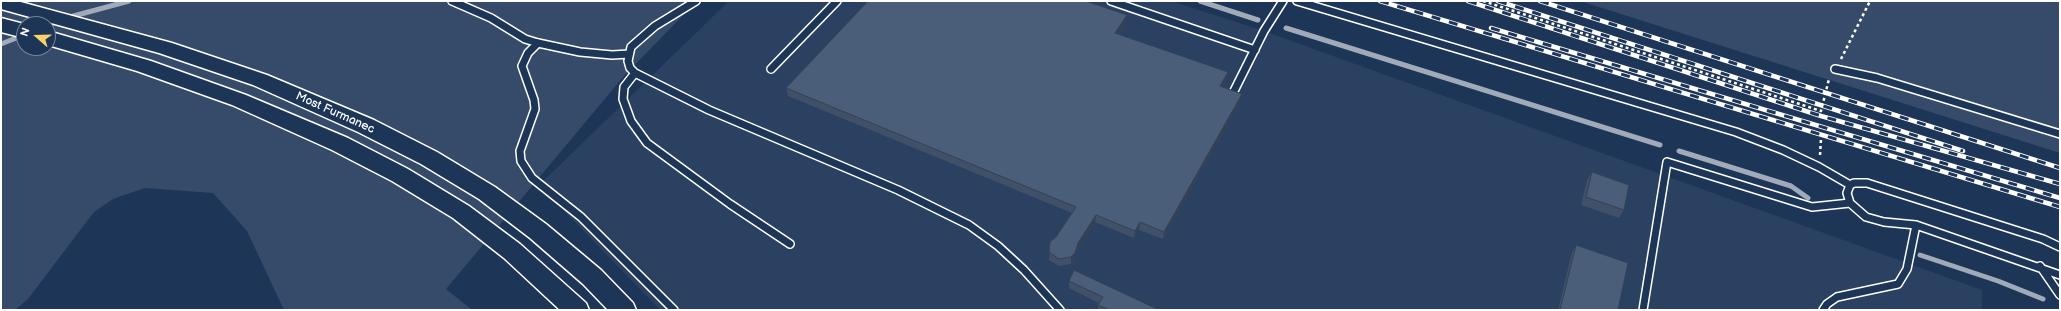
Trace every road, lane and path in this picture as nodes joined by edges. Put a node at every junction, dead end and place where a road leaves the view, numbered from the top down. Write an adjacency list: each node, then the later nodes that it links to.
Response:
1 (452, 1): 13 (lane)
2 (696, 1): 15 (lane)
3 (836, 1): 16 (lane)
4 (1112, 1): 14 (lane)
5 (1283, 1): 14 (lane)
6 (1297, 1): 21 (lane)
7 (1483, 1): 17 (path)
8 (1870, 1): 17 (path)
9 (1, 3): 30 (highway, Most Furmanec)
10 (1, 25): 11 (highway)
11 (16, 29)
12 (56, 40): 29 (highway, Most Furmanec)
13 (538, 43): 15 (lane); 31 (lane)
14 (1255, 50): 19 (lane)
15 (628, 54): 18 (lane)
16 (771, 68)
17 (1835, 69): 20 (lane)
18 (636, 73): 24 (lane); 32 (lane)
19 (1234, 91)
20 (2060, 134)
21 (1850, 185): 22 (lane); 25 (lane)
22 (1850, 203): 23 (lane); 33 (lane)
23 (1916, 225): 26 (lane); 34 (lane)
24 (790, 244)
25 (2060, 247)
26 (2040, 266): 27 (lane); 28 (lane)
27 (2060, 275)
28 (2060, 295)
29 (571, 304)
30 (624, 310)
31 (674, 310)
32 (1060, 310)
33 (1643, 310)
34 (1824, 310)

